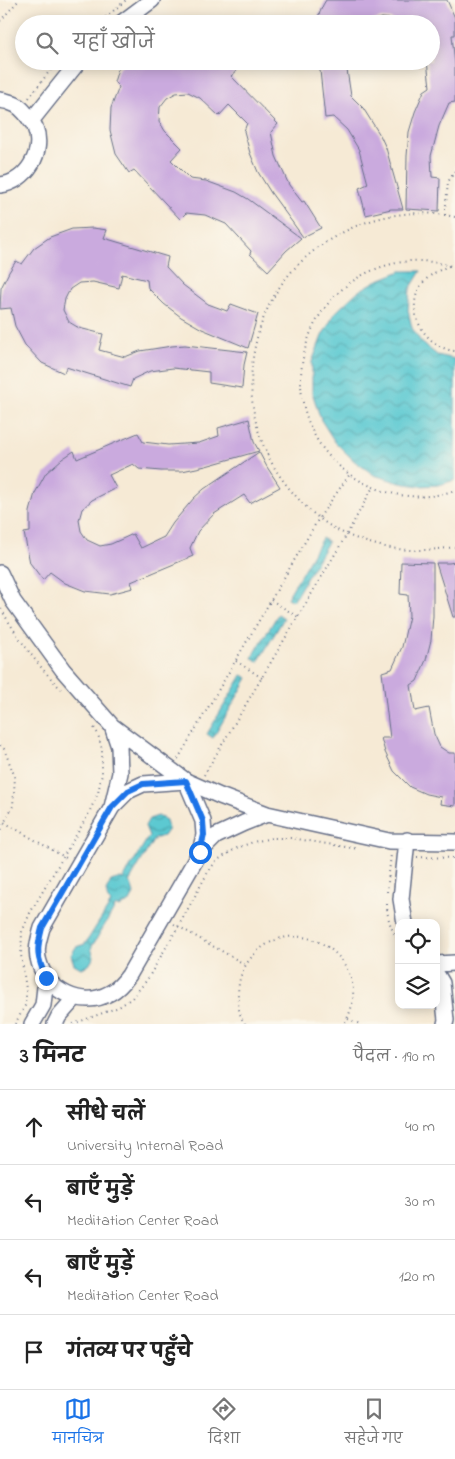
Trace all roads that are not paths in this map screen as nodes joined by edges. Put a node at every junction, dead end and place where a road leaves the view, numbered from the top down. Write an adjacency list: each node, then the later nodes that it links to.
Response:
1 (152, 0): 2 (lane)
2 (132, 15)
3 (72, 70): 5 (lane)
4 (0, 100): 5 (lane)
5 (31, 121): 6 (lane)
6 (0, 185)
7 (0, 573): 8 (lane)
8 (112, 726): 9 (lane); 10 (lane)
9 (192, 783): 10 (lane); 11 (lane); 14 (lane)
10 (112, 807): 18 (lane)
11 (267, 814): 12 (lane); 14 (lane)
12 (407, 840): 13 (lane); 15 (lane)
13 (455, 842)
14 (200, 852): 20 (lane)
15 (404, 919)
16 (455, 963): 17 (lane)
17 (440, 964)
18 (46, 978): 20 (lane); 22 (lane)
19 (440, 979): 21 (lane)
20 (68, 995): 23 (lane)
21 (449, 995): 24 (lane)
22 (32, 1024)
23 (54, 1024)
24 (445, 1024)

